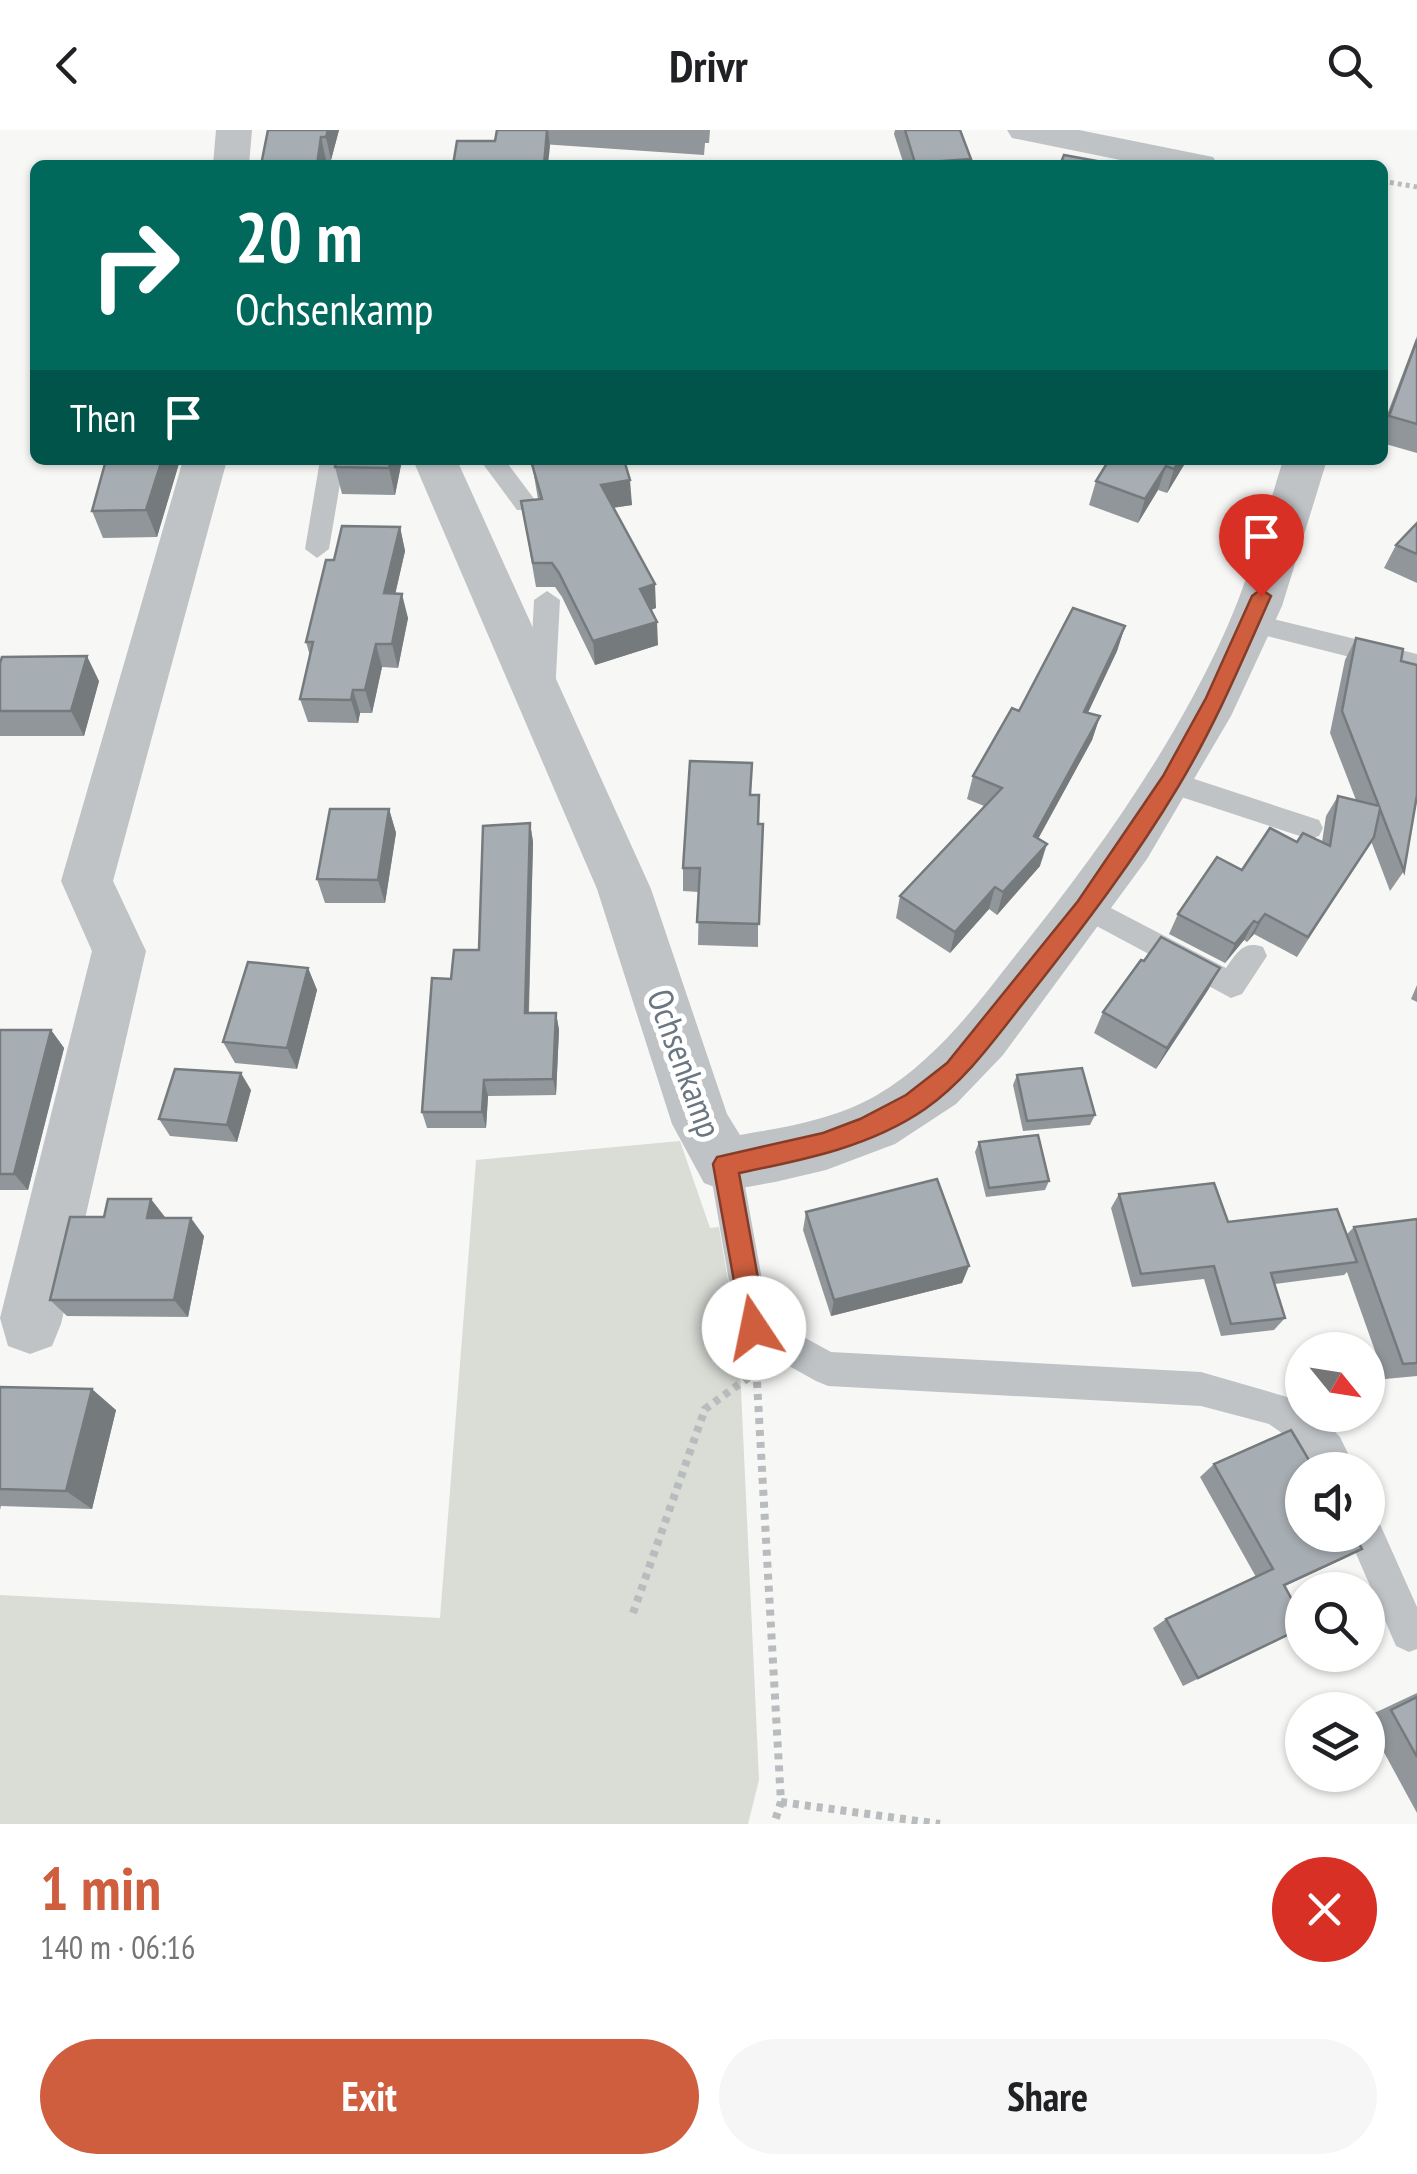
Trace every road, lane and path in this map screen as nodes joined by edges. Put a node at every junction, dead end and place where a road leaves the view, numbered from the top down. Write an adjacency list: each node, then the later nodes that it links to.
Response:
1 (234, 130): 3 (street)
2 (1025, 130): 4 (street)
3 (230, 160)
4 (1175, 160)
5 (1388, 182): 6 (path)
6 (1417, 187)
7 (204, 465): 23 (street)
8 (331, 465): 13 (lane)
9 (437, 465): 17 (street, Ochsenkamp)
10 (496, 465): 12 (lane)
11 (1303, 465): 15 (street, Ochsenkamp)
12 (526, 504)
13 (317, 549)
14 (548, 600): 17 (lane)
15 (1252, 623): 16 (lane); 18 (street, Ochsenkamp)
16 (1417, 664)
17 (542, 698): 22 (street, Ochsenkamp)
18 (1170, 782): 19 (lane); 20 (street, Ochsenkamp)
19 (1309, 828)
20 (1086, 907): 21 (lane); 22 (street, Ochsenkamp)
21 (1252, 956)
22 (726, 1164): 24 (lane)
23 (30, 1324)
24 (754, 1328): 25 (path); 26 (lane)
25 (757, 1371): 28 (path); 30 (path)
26 (1330, 1452)
27 (1373, 1552): 29 (lane)
28 (632, 1612)
29 (1408, 1634)
30 (781, 1802): 31 (path); 32 (path)
31 (774, 1824)
32 (940, 1824)

